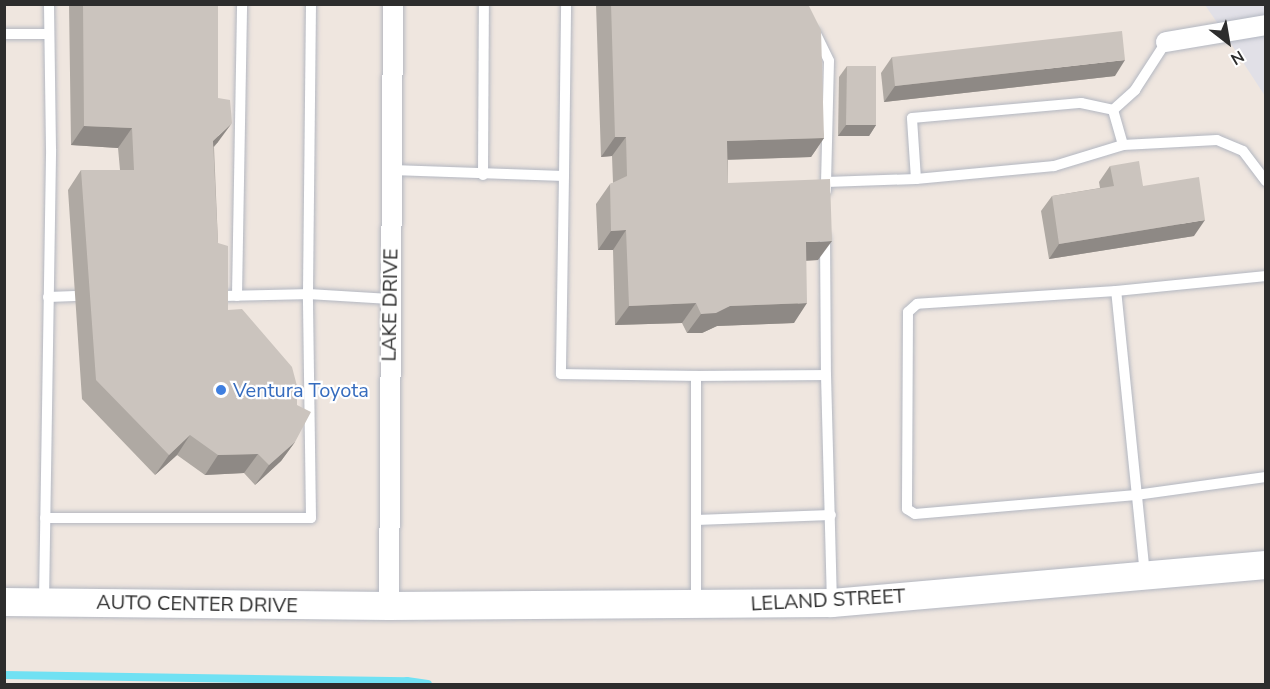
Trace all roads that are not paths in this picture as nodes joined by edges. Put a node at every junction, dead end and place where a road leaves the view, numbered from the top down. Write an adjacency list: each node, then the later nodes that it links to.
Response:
1 (49, 4): 10 (lane)
2 (242, 4): 27 (lane)
3 (311, 4): 24 (lane)
4 (393, 4): 14 (street, LAKE DRIVE)
5 (484, 4): 15 (lane)
6 (566, 4): 16 (lane)
7 (811, 23): 19 (lane)
8 (1266, 25): 11 (street)
9 (4, 34): 10 (lane)
10 (49, 34): 28 (lane)
11 (1166, 42): 12 (lane)
12 (1113, 110): 13 (lane); 17 (lane)
13 (1123, 145): 17 (lane); 18 (lane)
14 (392, 170): 15 (lane); 29 (street, LAKE DRIVE)
15 (483, 175): 16 (lane)
16 (564, 176): 31 (lane)
17 (916, 179): 19 (lane)
18 (1266, 181)
19 (826, 182): 20 (lane)
20 (826, 203)
21 (825, 223): 30 (lane)
22 (1266, 276): 23 (lane)
23 (1116, 291): 33 (lane); 33 (lane)
24 (308, 294): 27 (lane); 29 (lane); 35 (lane)
25 (75, 296): 28 (lane)
26 (217, 296): 27 (lane)
27 (237, 296)
28 (48, 297): 35 (lane)
29 (390, 299): 43 (street, LAKE DRIVE)
30 (826, 375): 31 (lane); 34 (lane)
31 (696, 376): 36 (lane)
32 (1266, 477): 33 (lane)
33 (1136, 495): 38 (lane)
34 (831, 515): 36 (lane); 41 (lane)
35 (45, 518): 40 (lane)
36 (696, 520): 42 (lane)
37 (1266, 565): 38 (street, LELAND STREET)
38 (1145, 576): 41 (street, LELAND STREET)
39 (4, 602): 40 (street, AUTO CENTER DRIVE)
40 (44, 603): 43 (street, AUTO CENTER DRIVE)
41 (832, 603): 42 (street, LELAND STREET)
42 (696, 604): 43 (street, LELAND STREET)
43 (389, 606)

